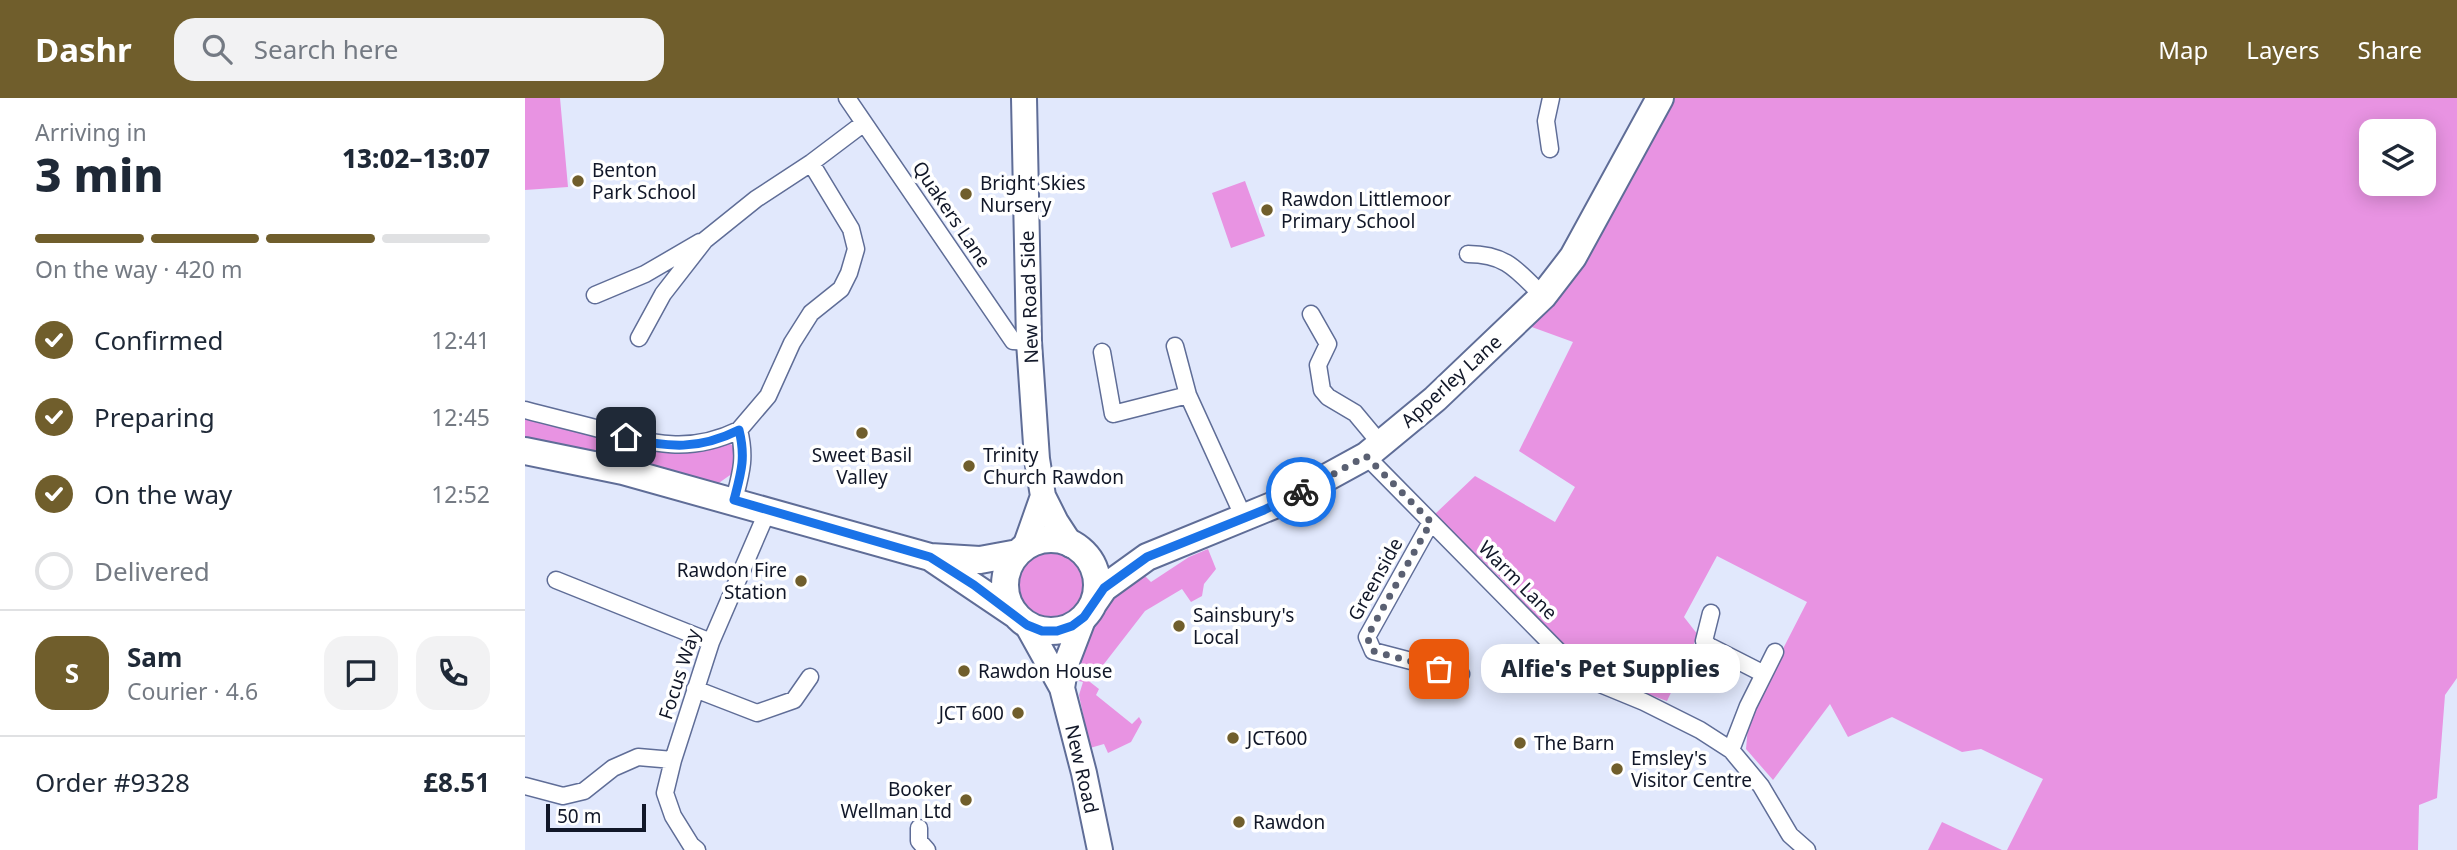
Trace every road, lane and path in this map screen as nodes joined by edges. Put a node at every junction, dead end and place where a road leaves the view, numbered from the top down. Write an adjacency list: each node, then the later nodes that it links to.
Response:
1 (847, 98): 5 (street, Quakers Lane)
2 (1024, 98): 14 (main road, New Road Side)
3 (1551, 98): 6 (street)
4 (1658, 99): 11 (highway, Apperley Lane)
5 (865, 123): 7 (street); 14 (street, Quakers Lane)
6 (1550, 149)
7 (811, 163): 8 (street); 19 (street)
8 (705, 240): 10 (street); 13 (street)
9 (1468, 254): 11 (street)
10 (596, 295)
11 (1543, 296): 20 (highway, Apperley Lane)
12 (1311, 314): 20 (street, Warm Lane)
13 (639, 338)
14 (1029, 342): 22 (main road, New Road Side)
15 (1175, 346): 17 (street)
16 (1102, 352): 17 (street)
17 (1188, 395): 25 (street)
18 (525, 410): 19 (street)
19 (739, 430): 23 (street)
20 (1373, 449): 25 (highway, Apperley Lane); 26 (street, Warm Lane)
21 (525, 451): 23 (highway)
22 (1043, 496): 27 (main road, New Road Side); 28 (main road, New Road Side)
23 (734, 500): 24 (highway)
24 (768, 510): 29 (highway); 35 (street, Focus Way)
25 (1244, 518): 30 (highway, Apperley Lane)
26 (1431, 522): 37 (street, Greenside); 42 (street, Warm Lane)
27 (1077, 549): 28 (highway); 30 (highway, Apperley Lane); 32 (highway)
28 (1021, 550): 29 (highway); 34 (highway)
29 (930, 557): 34 (highway)
30 (1147, 557): 32 (highway, Apperley Lane)
31 (557, 580): 35 (street)
32 (1089, 610): 34 (highway); 40 (main road, New Road)
33 (1711, 613): 38 (street)
34 (1021, 620): 40 (main road, New Road)
35 (711, 642): 41 (street, Focus Way)
36 (1775, 652): 38 (street)
37 (1461, 674)
38 (1764, 674): 42 (street)
39 (810, 677): 41 (street)
40 (1062, 688): 48 (main road, New Road)
41 (695, 689): 43 (street, Focus Way)
42 (1731, 750): 49 (street, Warm Lane)
43 (673, 760): 44 (street); 46 (street, Focus Way)
44 (525, 786)
45 (919, 828): 47 (street)
46 (697, 850)
47 (927, 850)
48 (1101, 850)
49 (1808, 850)

